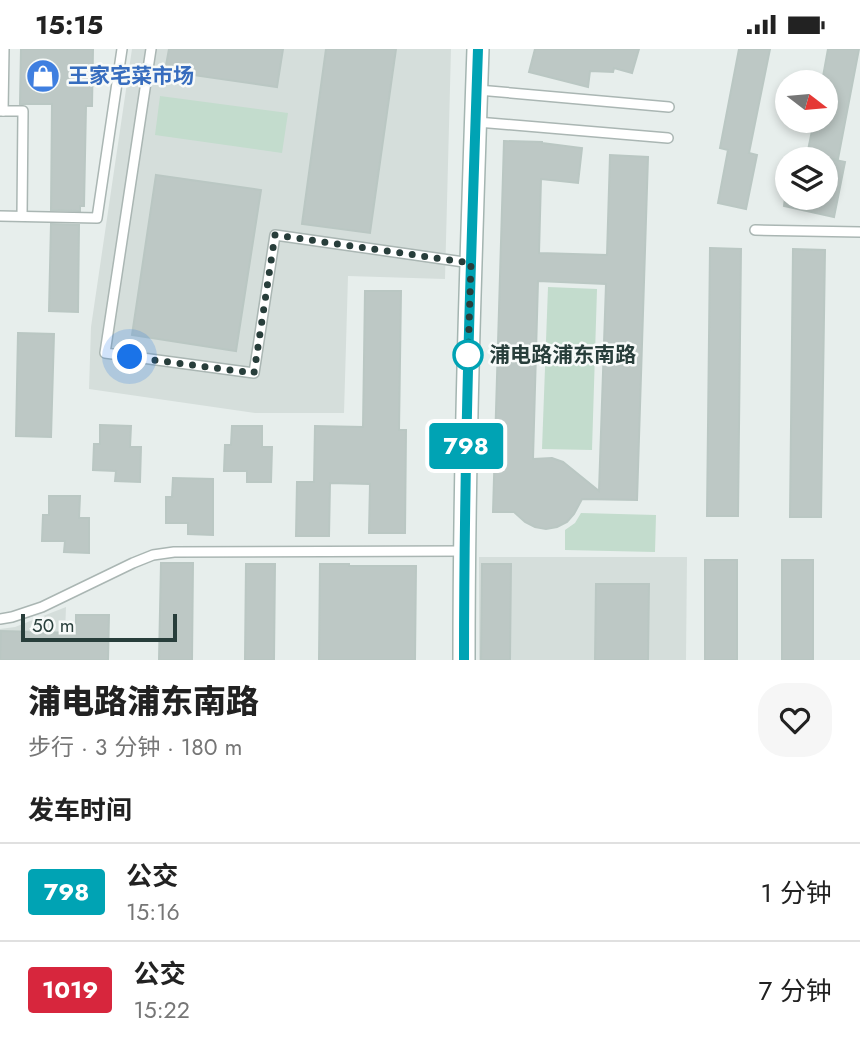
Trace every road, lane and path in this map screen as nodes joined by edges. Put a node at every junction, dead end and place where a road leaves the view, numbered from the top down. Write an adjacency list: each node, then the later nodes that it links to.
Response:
1 (4, 49): 7 (lane)
2 (122, 49): 11 (lane)
3 (151, 49): 14 (lane)
4 (478, 49): 5 (street)
5 (476, 90): 6 (lane); 8 (street)
6 (669, 107)
7 (1, 111): 11 (lane)
8 (475, 122): 9 (lane); 14 (street)
9 (668, 138)
10 (0, 216): 11 (lane)
11 (22, 216)
12 (755, 230): 13 (lane)
13 (860, 232)
14 (471, 263): 15 (street)
15 (464, 551): 16 (lane); 17 (street)
16 (0, 619)
17 (464, 660)

